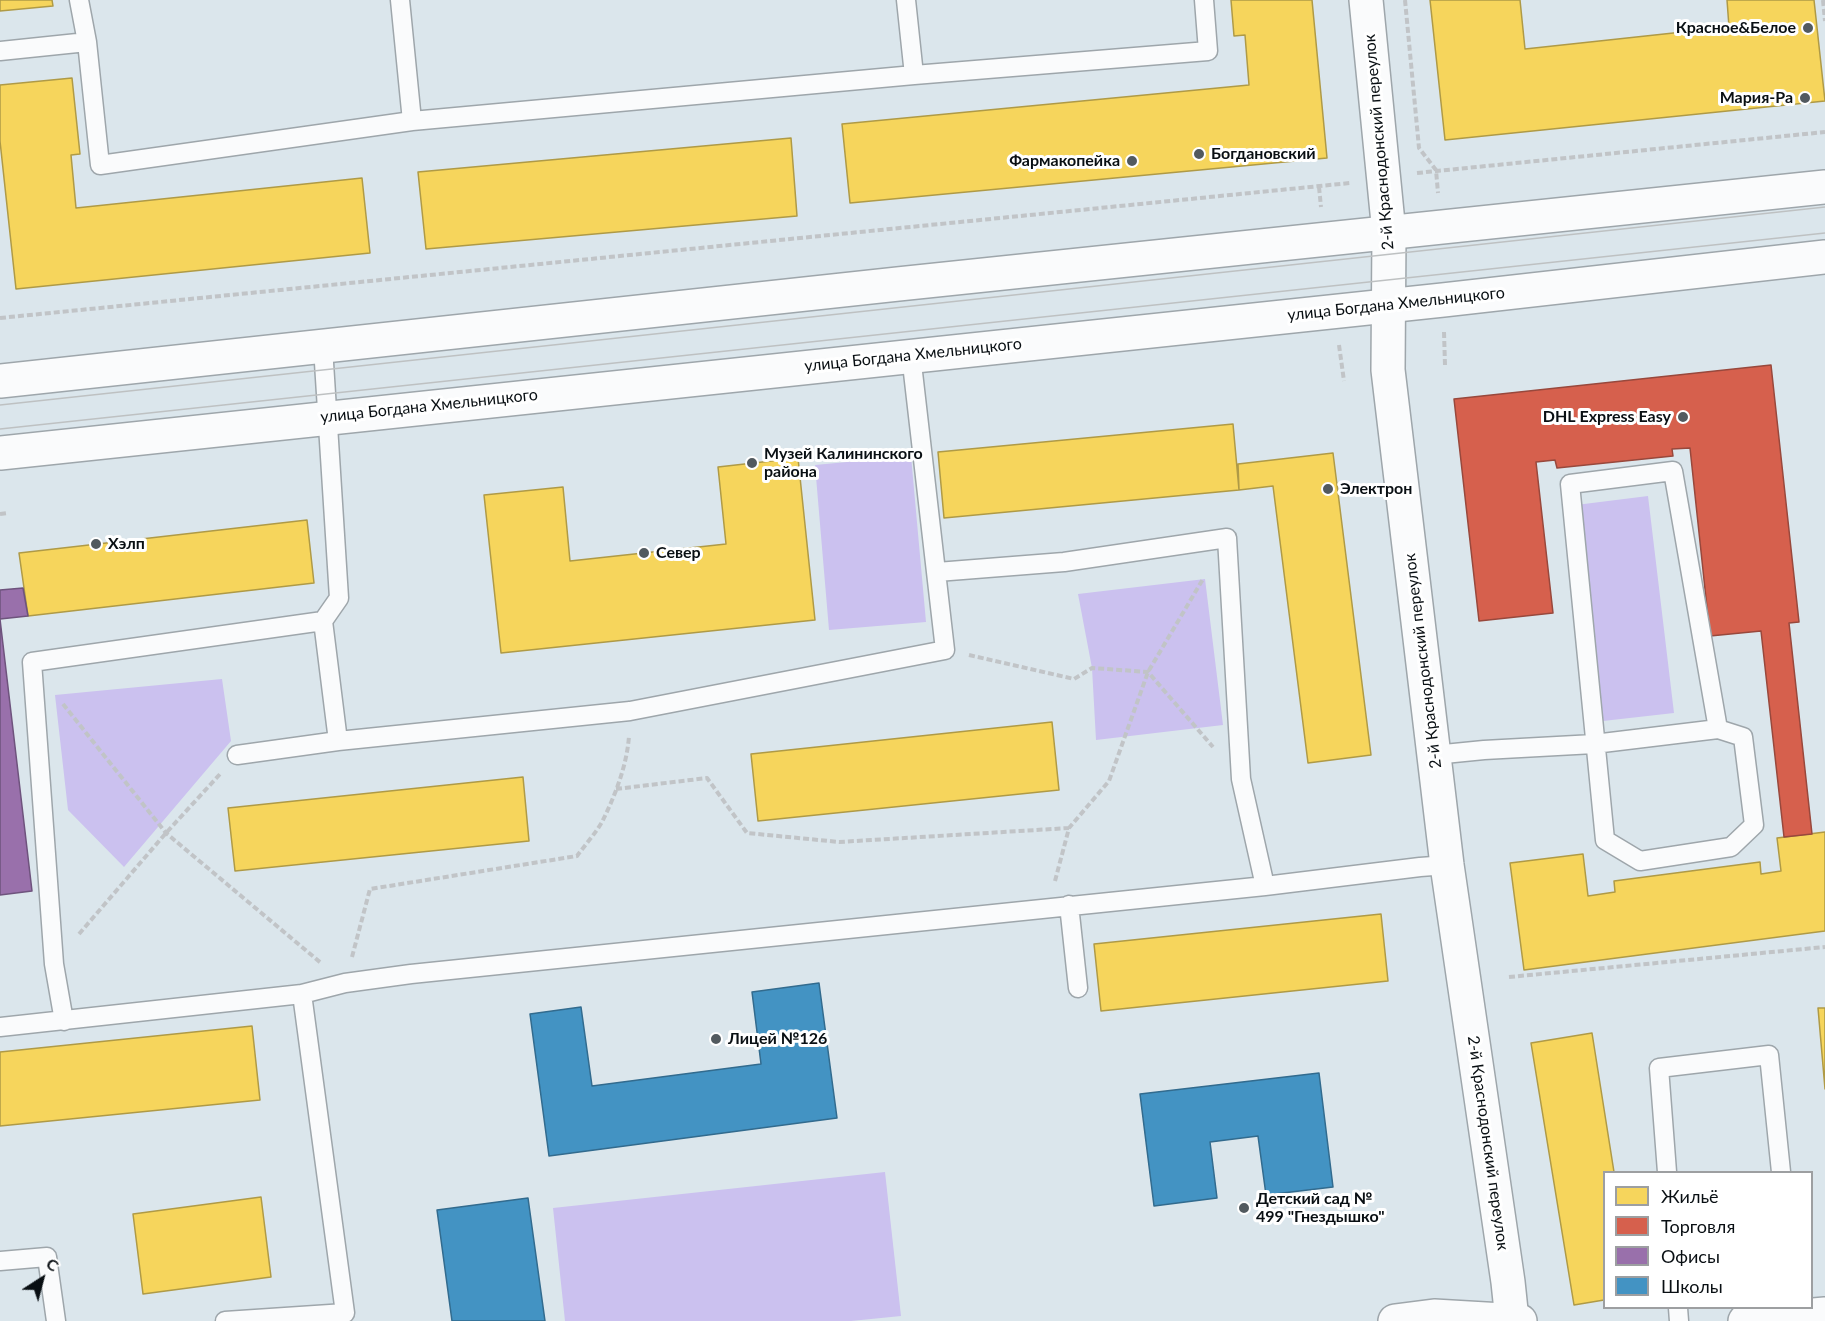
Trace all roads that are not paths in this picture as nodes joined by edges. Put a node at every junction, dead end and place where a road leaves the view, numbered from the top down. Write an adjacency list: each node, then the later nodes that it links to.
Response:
1 (79, 0): 6 (lane)
2 (400, 0): 9 (lane)
3 (906, 0): 8 (lane)
4 (1204, 0): 8 (lane)
5 (1366, 0): 11 (main road, 2-й Краснодонский переулок)
6 (87, 42): 7 (lane); 9 (lane)
7 (0, 51)
8 (914, 75): 9 (lane)
9 (412, 121)
10 (1825, 187): 11 (main road)
11 (1389, 233): 13 (main road, 2-й Краснодонский переулок); 14 (main road)
12 (1825, 257): 13 (main road, улица Богдана Хмельницкого)
13 (1388, 305): 15 (main road, улица Богдана Хмельницкого); 25 (main road, 2-й Краснодонский переулок)
14 (323, 347): 16 (main road); 17 (lane)
15 (911, 355): 17 (main road, улица Богдана Хмельницкого); 19 (lane)
16 (0, 381)
17 (328, 417): 18 (main road, улица Богдана Хмельницкого); 20 (lane)
18 (0, 453)
19 (937, 572): 22 (lane); 27 (lane)
20 (322, 621): 22 (lane); 31 (lane)
21 (1718, 729): 23 (lane); 23 (lane); 23 (lane)
22 (338, 741): 24 (lane)
23 (1594, 744): 25 (lane)
24 (237, 755)
25 (1434, 756): 26 (main road, 2-й Краснодонский переулок)
26 (1447, 865): 27 (lane); 37 (main road, 2-й Краснодонский переулок)
27 (1265, 886): 28 (lane)
28 (1069, 905): 29 (lane); 30 (lane)
29 (1078, 988)
30 (302, 994): 31 (lane); 39 (lane)
31 (64, 1021): 32 (lane)
32 (0, 1027)
33 (1667, 1171): 34 (lane)
34 (1781, 1171)
35 (0, 1262): 38 (lane)
36 (1804, 1315): 41 (main road)
37 (1516, 1320): 40 (main road)
38 (56, 1321)
39 (225, 1321)
40 (1395, 1321)
41 (1745, 1321)

